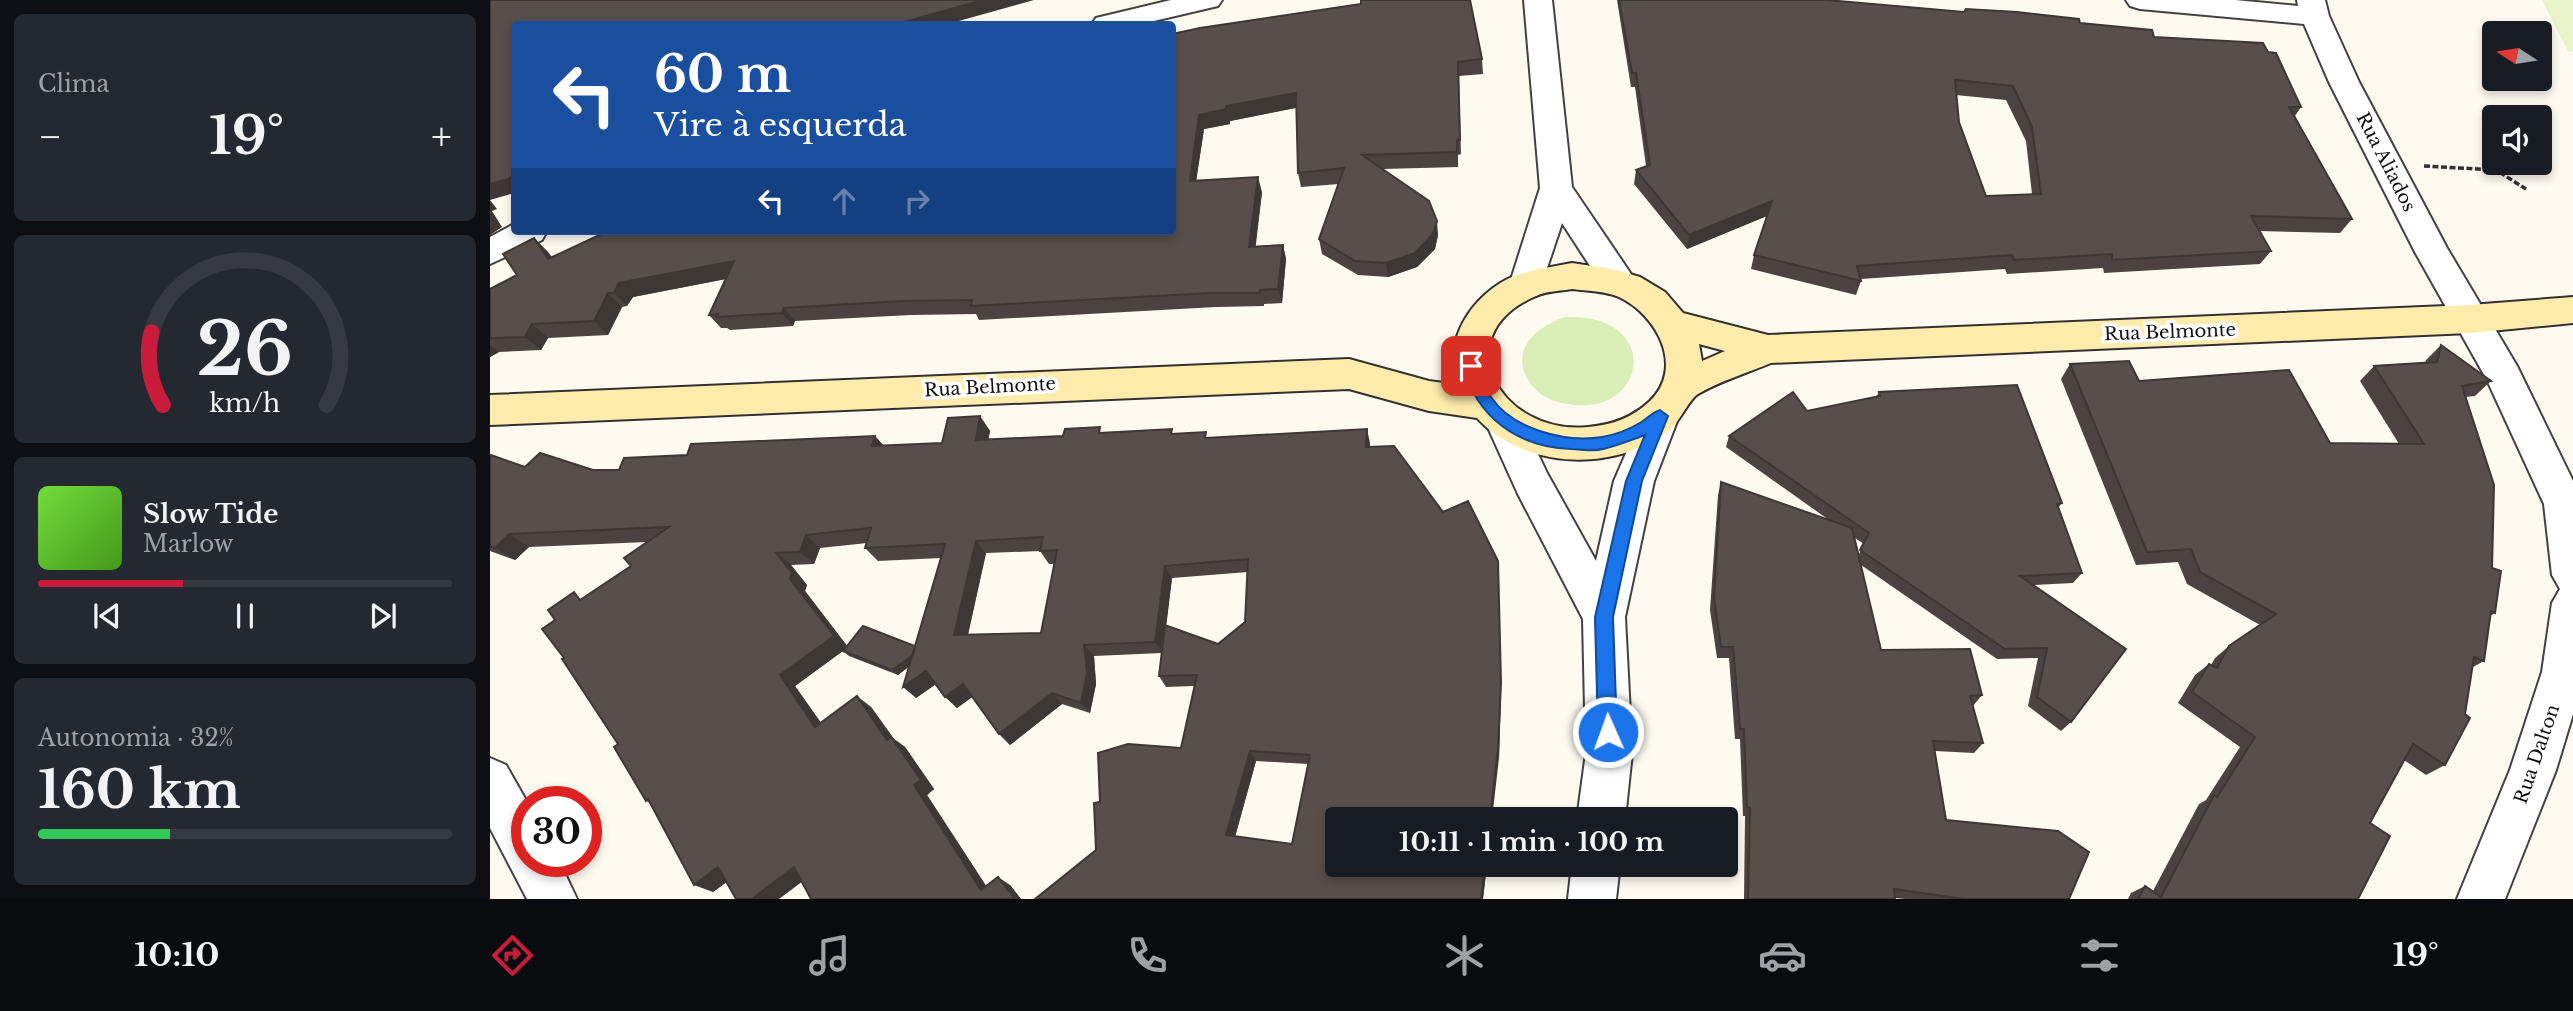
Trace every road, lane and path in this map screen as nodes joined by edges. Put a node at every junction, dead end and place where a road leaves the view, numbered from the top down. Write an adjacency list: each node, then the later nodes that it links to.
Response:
1 (1208, 0): 5 (street)
2 (1538, 0): 7 (street)
3 (2140, 0): 4 (street)
4 (2313, 8): 6 (street, Rua Aliados)
5 (1119, 21)
6 (2387, 164): 8 (path); 14 (street, Rua Aliados)
7 (1556, 188): 11 (street); 12 (street)
8 (2526, 189)
9 (522, 235): 10 (street)
10 (490, 251)
11 (1619, 283): 12 (main road); 15 (main road)
12 (1527, 286): 19 (main road)
13 (2573, 310): 14 (main road, Rua Belmonte)
14 (2470, 319): 16 (main road, Rua Belmonte); 20 (street)
15 (1674, 324): 16 (main road, Rua Belmonte); 17 (main road)
16 (1768, 349): 17 (main road, Rua Belmonte)
17 (1671, 401): 19 (main road); 22 (street)
18 (490, 410): 19 (main road, Rua Belmonte)
19 (1496, 413): 22 (street)
20 (2573, 575)
21 (2573, 603): 30 (street, Rua Dalton)
22 (1604, 617): 24 (street)
23 (490, 781): 25 (street)
24 (1602, 807)
25 (511, 820)
26 (541, 877): 28 (street)
27 (1595, 877): 29 (street)
28 (553, 899)
29 (1592, 899)
30 (2481, 899)

